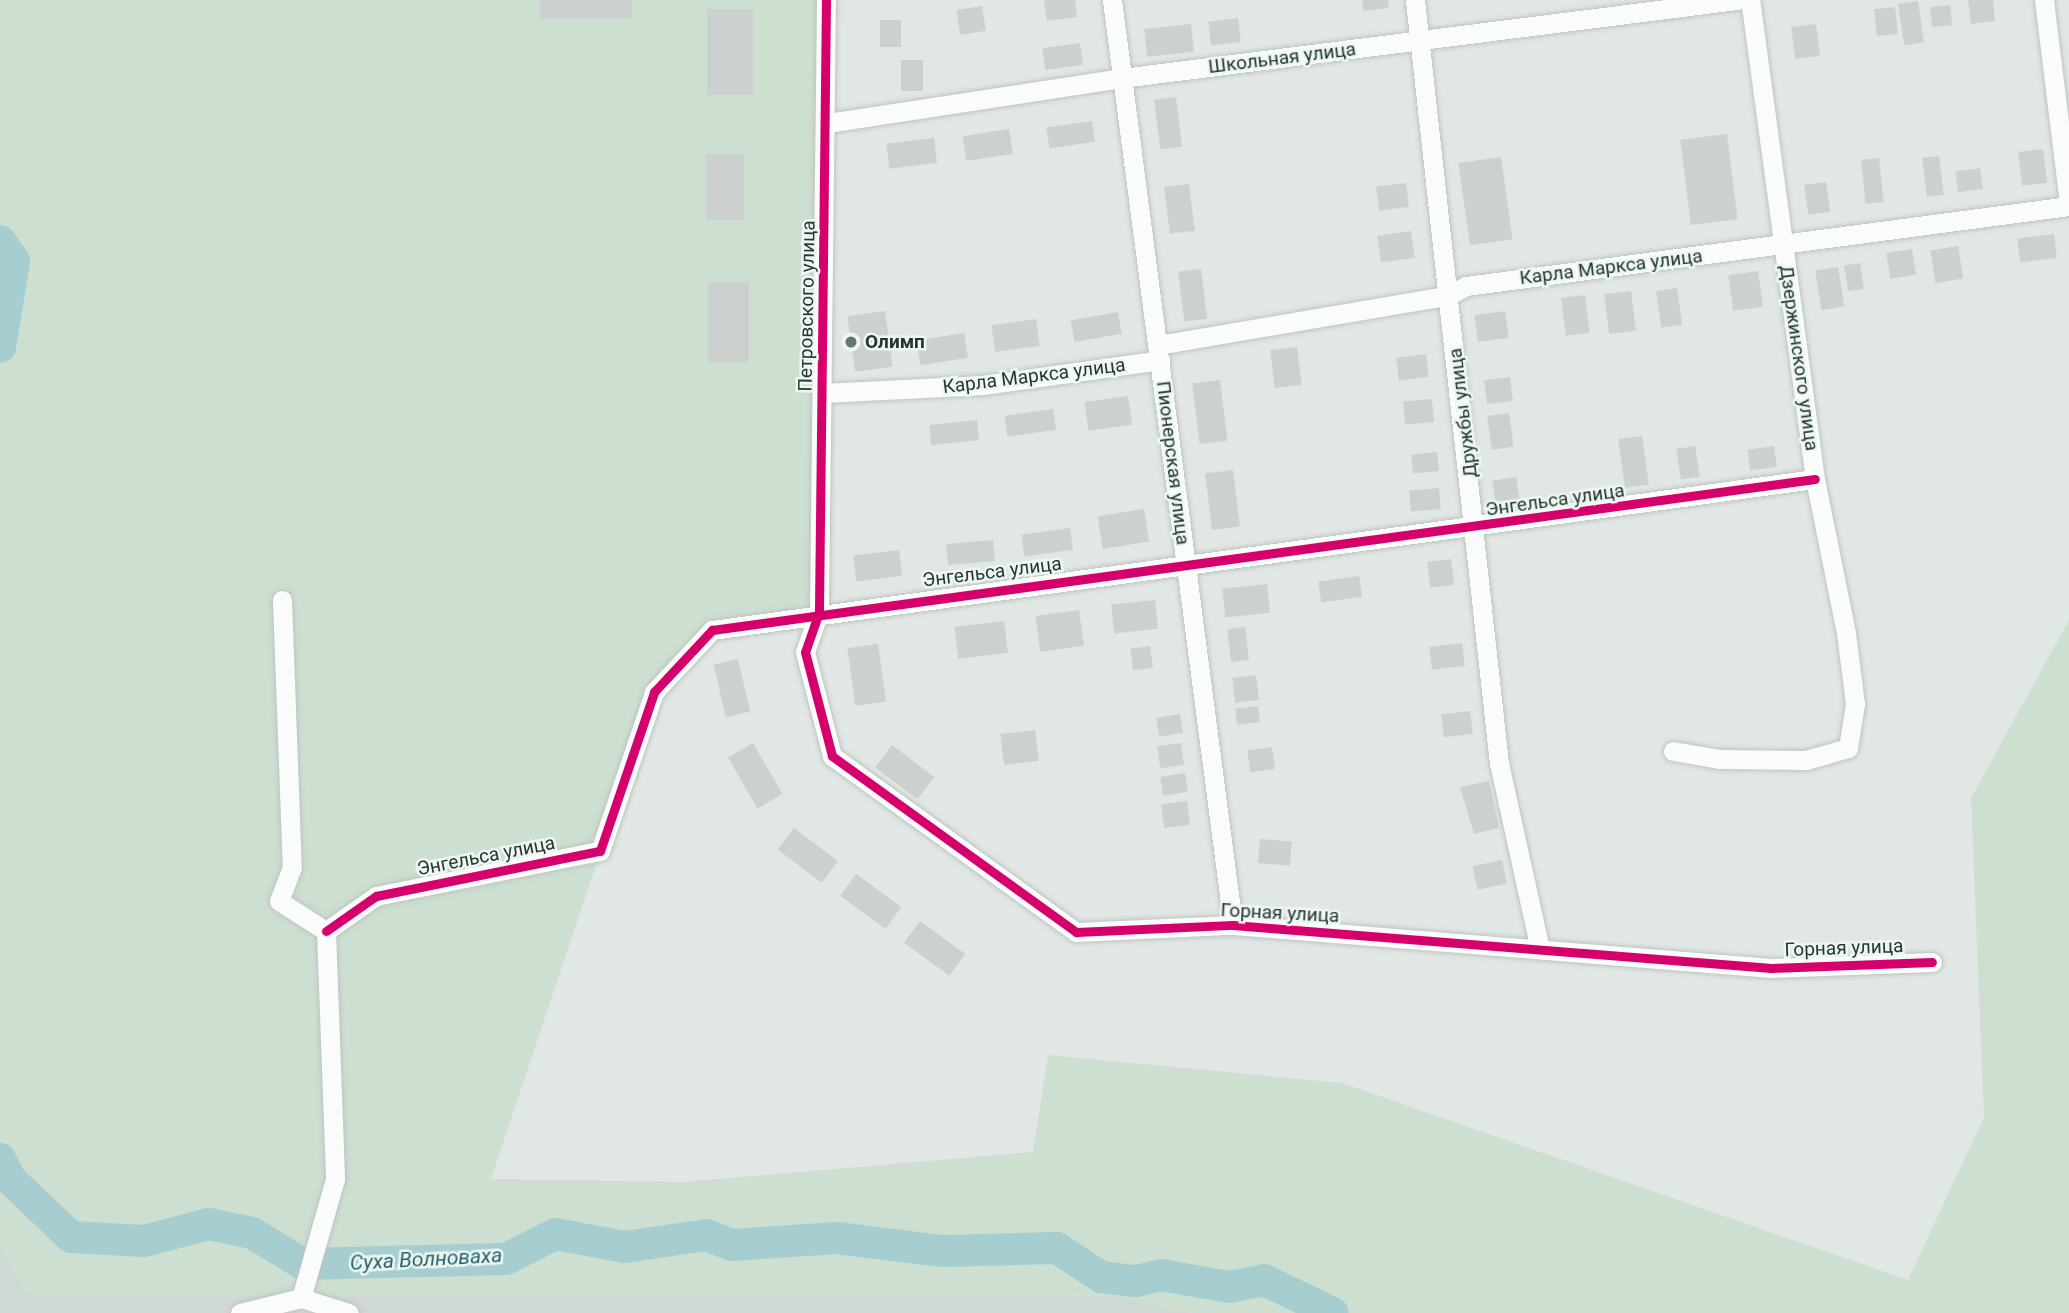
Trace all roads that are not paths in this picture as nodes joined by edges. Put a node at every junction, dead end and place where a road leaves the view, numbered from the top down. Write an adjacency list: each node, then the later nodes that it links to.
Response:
1 (827, 0): 9 (street, Петровского улица)
2 (1112, 0): 8 (street, Пионерская улица)
3 (1415, 0): 7 (street, Дружбы улица)
4 (1737, 0): 7 (street, Школьная улица)
5 (1750, 0): 11 (street, Дзержинского улица)
6 (2043, 0): 10 (street)
7 (1420, 40): 8 (street, Школьная улица); 12 (street, Дружбы улица)
8 (1122, 78): 9 (street, Школьная улица); 13 (street, Пионерская улица)
9 (828, 123): 14 (street, Петровского улица)
10 (2069, 206): 11 (street, Карла Маркса улица)
11 (1783, 245): 12 (street, Карла Маркса улица); 15 (street, Дзержинского улица)
12 (1450, 295): 13 (street, Карла Маркса улица); 16 (street, Дружбы улица)
13 (1159, 352): 14 (street, Карла Маркса улица); 17 (street, Пионерская улица)
14 (823, 393): 19 (street, Петровского улица)
15 (1815, 479): 16 (street, Энгельса улица); 20 (street, Дзержинского улица)
16 (1477, 529): 17 (street, Энгельса улица); 23 (street, Дружбы улица)
17 (1186, 564): 19 (street, Энгельса улица); 21 (street, Пионерская улица)
18 (282, 600): 22 (street)
19 (819, 612): 21 (street, Горная улица); 22 (street, Энгельса улица)
20 (1673, 751)
21 (1233, 925): 23 (street, Горная улица)
22 (326, 932): 25 (street)
23 (1539, 949): 24 (street, Горная улица)
24 (1932, 962)
25 (301, 1298): 26 (street); 27 (street)
26 (240, 1313)
27 (349, 1313)

